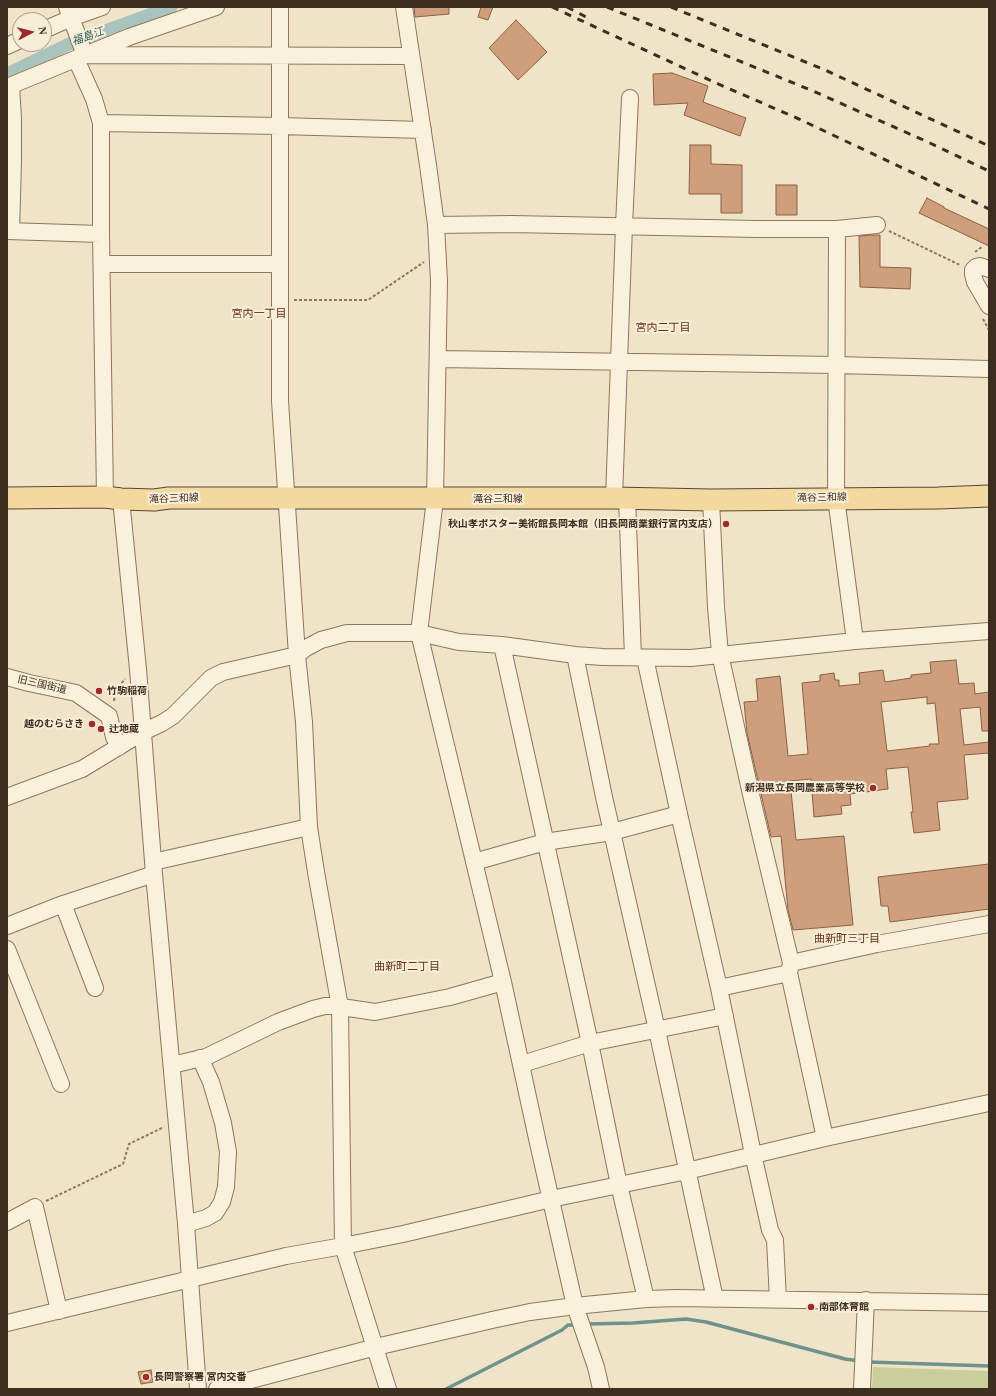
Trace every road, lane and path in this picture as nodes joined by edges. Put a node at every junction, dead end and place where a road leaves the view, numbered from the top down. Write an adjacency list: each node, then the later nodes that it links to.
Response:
1 (102, 7): 5 (street)
2 (216, 7): 8 (street)
3 (280, 7): 7 (street)
4 (404, 7): 9 (street)
5 (70, 16): 6 (street); 8 (street)
6 (52, 26)
7 (279, 54): 8 (street); 9 (street); 13 (street)
8 (82, 55): 10 (street); 12 (street)
9 (411, 56): 14 (street)
10 (9, 87): 19 (street)
11 (630, 98): 17 (street)
12 (101, 124): 13 (street); 20 (street)
13 (280, 126): 14 (street); 23 (street)
14 (422, 130): 15 (street)
15 (436, 225): 17 (street); 21 (street)
16 (877, 225): 18 (street); 24 (path)
17 (624, 226): 18 (street); 29 (street)
18 (837, 230): 30 (street)
19 (9, 231): 20 (street)
20 (101, 234): 22 (street)
21 (438, 252): 26 (path); 28 (street)
22 (102, 264): 23 (street); 34 (street)
23 (280, 264): 26 (street)
24 (964, 266)
25 (989, 269): 27 (street)
26 (280, 300): 37 (street)
27 (989, 306)
28 (439, 359): 29 (street); 38 (street)
29 (620, 362): 30 (street); 35 (street)
30 (836, 365): 31 (street); 36 (street)
31 (989, 369)
32 (989, 496): 36 (main road, 滝谷三和線)
33 (7, 498): 34 (main road, 滝谷三和線)
34 (113, 498): 37 (main road, 滝谷三和線); 48 (street)
35 (621, 498): 38 (main road, 滝谷三和線); 39 (main road, 滝谷三和線); 47 (street)
36 (836, 498): 39 (main road, 滝谷三和線); 42 (street)
37 (287, 499): 38 (main road, 滝谷三和線); 45 (street)
38 (435, 499): 41 (street)
39 (711, 500): 44 (street)
40 (989, 631): 42 (street)
41 (419, 634): 43 (street); 45 (street); 58 (street)
42 (855, 641): 44 (street)
43 (502, 645): 46 (street); 57 (street)
44 (720, 654): 47 (street); 64 (street)
45 (297, 655): 51 (street); 55 (street)
46 (576, 655): 47 (street); 56 (street)
47 (639, 658): 54 (street)
48 (138, 669): 50 (path); 51 (street)
49 (7, 677): 50 (street, 旧三国街道)
50 (109, 716): 52 (street)
51 (143, 732): 52 (street); 59 (street)
52 (119, 747): 53 (street)
53 (7, 797)
54 (679, 814): 56 (street); 67 (street)
55 (309, 827): 59 (street); 68 (street)
56 (612, 832): 57 (street); 70 (street)
57 (545, 842): 58 (street); 71 (street)
58 (474, 862): 65 (street)
59 (154, 868): 60 (street); 74 (street)
60 (63, 904): 62 (street); 66 (street)
61 (989, 924): 64 (street)
62 (7, 926)
63 (7, 949): 75 (street)
64 (790, 968): 67 (street); 78 (street)
65 (503, 982): 68 (street); 73 (street)
66 (95, 988)
67 (719, 988): 69 (street)
68 (340, 1007): 72 (street); 86 (street)
69 (725, 1016): 70 (street); 79 (street)
70 (657, 1030): 71 (street); 80 (street)
71 (590, 1043): 73 (street); 81 (street)
72 (200, 1058): 74 (street); 85 (street)
73 (522, 1064): 82 (street)
74 (172, 1065): 77 (street)
75 (61, 1084)
76 (989, 1103): 78 (street)
77 (176, 1121): 83 (path); 85 (street)
78 (825, 1138): 79 (street)
79 (753, 1154): 80 (street); 90 (street)
80 (688, 1171): 81 (street); 89 (street)
81 (619, 1185): 82 (street); 88 (street)
82 (551, 1199): 86 (street); 93 (street)
83 (34, 1208): 84 (street); 94 (street)
84 (7, 1222)
85 (186, 1224): 87 (street)
86 (343, 1246): 87 (street); 96 (street)
87 (191, 1278): 94 (street); 97 (street)
88 (646, 1298): 89 (street); 93 (street)
89 (715, 1299): 90 (street)
90 (778, 1300): 91 (street)
91 (866, 1300): 92 (street); 101 (street)
92 (989, 1302)
93 (575, 1306): 96 (street); 100 (street)
94 (60, 1311): 95 (street)
95 (7, 1323)
96 (376, 1347): 98 (street); 99 (street)
97 (198, 1389)
98 (218, 1389)
99 (388, 1389)
100 (601, 1389)
101 (862, 1389)

